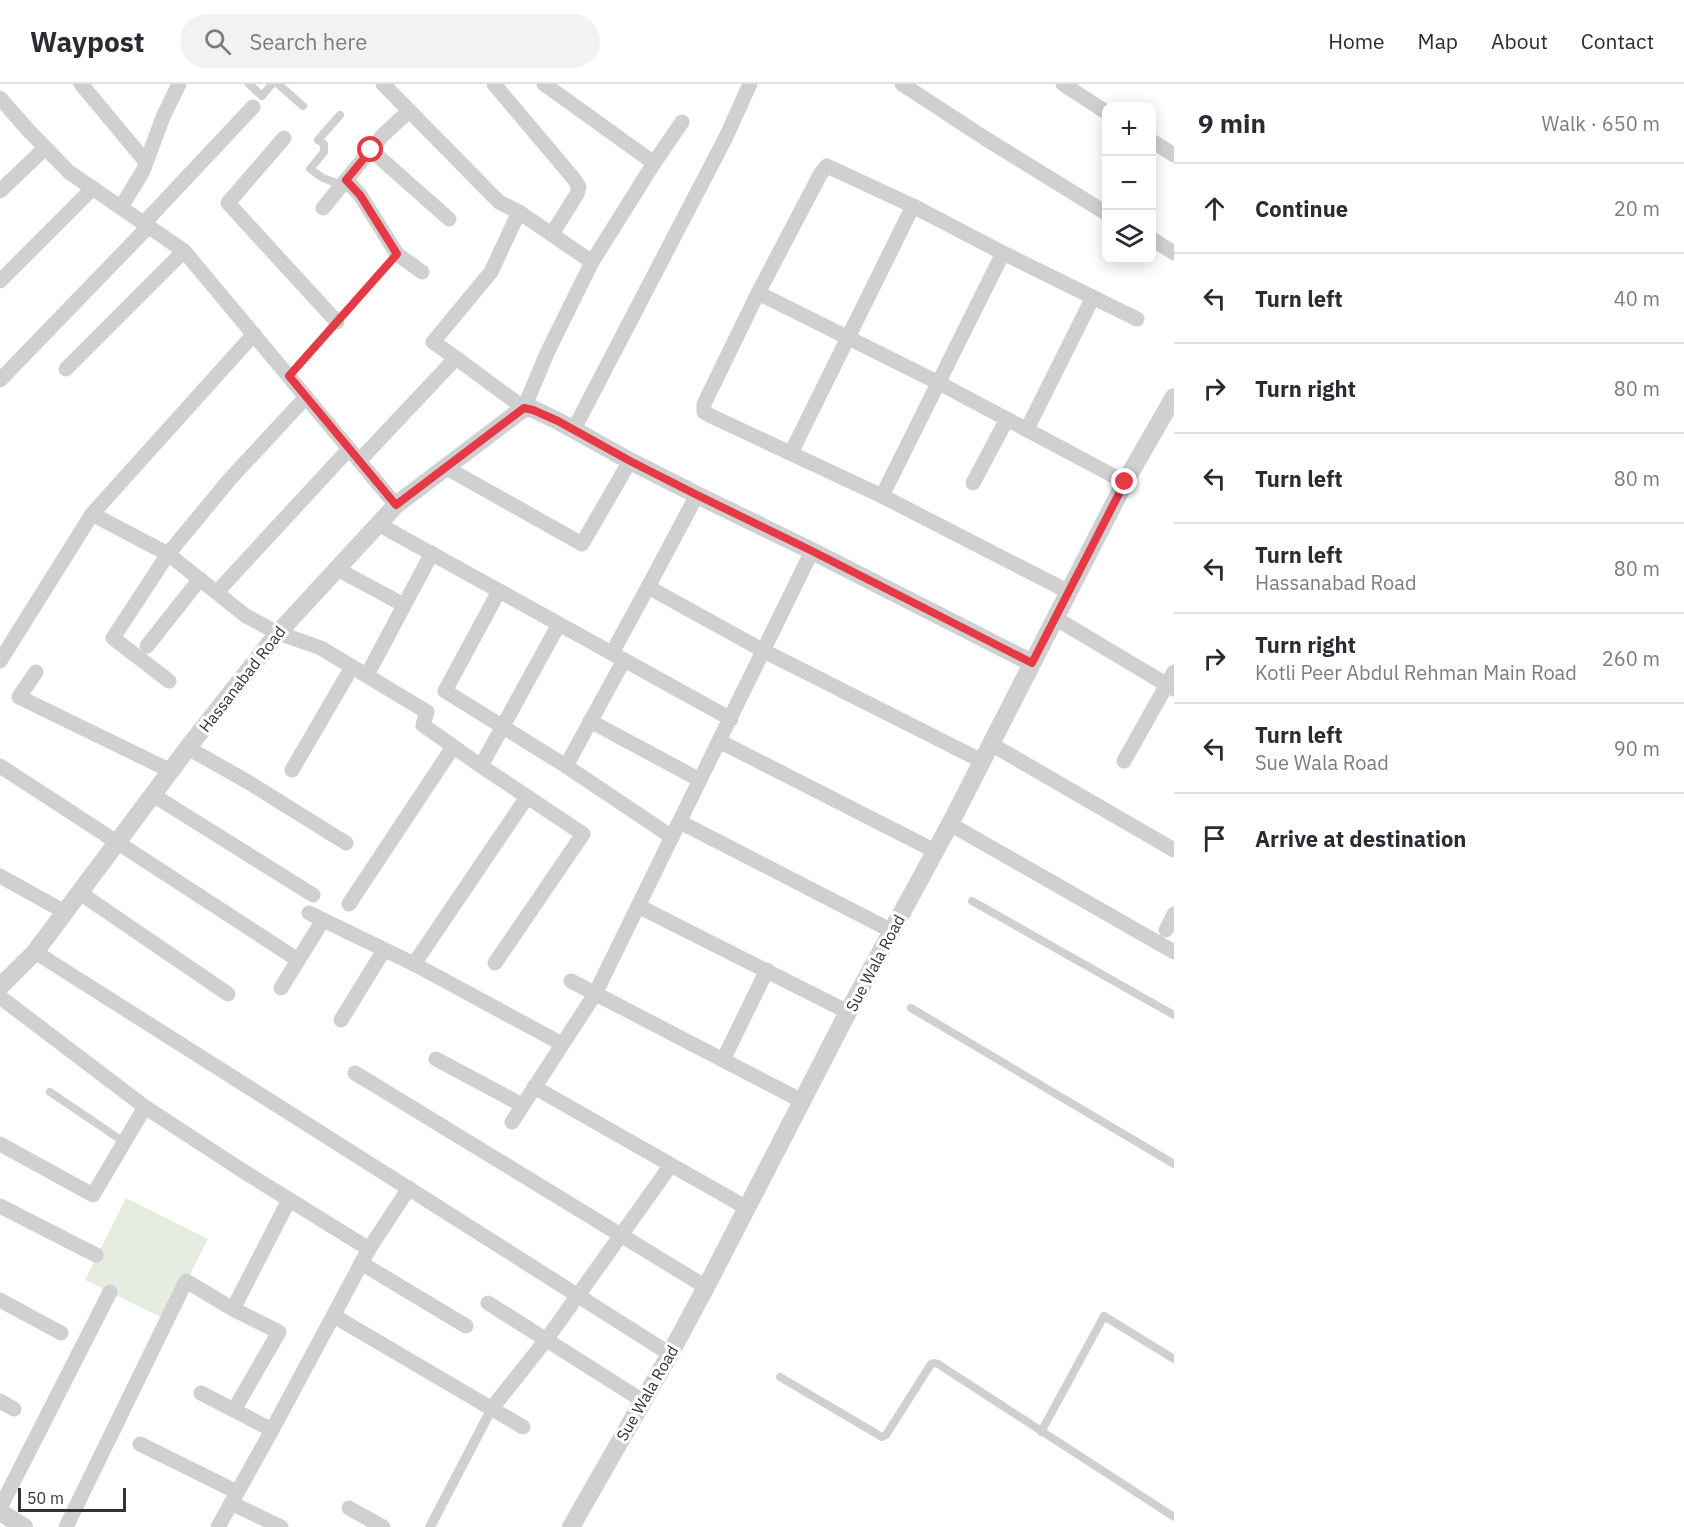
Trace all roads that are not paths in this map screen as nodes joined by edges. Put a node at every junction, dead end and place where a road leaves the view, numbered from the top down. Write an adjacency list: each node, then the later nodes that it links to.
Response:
1 (81, 84): 24 (street)
2 (249, 84): 3 (lane)
3 (272, 84)
4 (278, 84): 13 (lane)
5 (494, 84): 36 (street)
6 (544, 84): 25 (street)
7 (750, 84): 60 (street)
8 (902, 84): 32 (street)
9 (1063, 84): 15 (street)
10 (178, 85): 24 (street)
11 (385, 85): 16 (street)
12 (0, 98): 21 (street)
13 (303, 106)
14 (254, 108): 35 (street)
15 (1102, 109)
16 (409, 111): 23 (street); 33 (street)
17 (340, 116): 26 (lane)
18 (682, 122): 25 (street)
19 (284, 138): 48 (street)
20 (1156, 142): 22 (street)
21 (45, 148): 27 (street); 28 (street)
22 (1171, 148)
23 (371, 150): 26 (street); 34 (street)
24 (146, 162): 30 (street)
25 (654, 164): 42 (street)
26 (344, 182): 31 (street); 41 (street)
27 (93, 188): 30 (street); 44 (street)
28 (0, 191)
29 (913, 206): 39 (street); 45 (street); 50 (street)
30 (121, 207): 35 (street)
31 (323, 208)
32 (1102, 210)
33 (519, 212): 36 (street); 51 (street)
34 (449, 219)
35 (147, 225): 38 (street); 54 (street)
36 (552, 234): 42 (street)
37 (1156, 242): 40 (street)
38 (184, 250): 49 (street); 52 (street)
39 (1003, 253): 46 (street); 55 (street)
40 (1174, 253)
41 (397, 254): 43 (street); 48 (lane)
42 (591, 262): 58 (street)
43 (422, 272)
44 (0, 281)
45 (758, 293): 50 (street); 62 (street)
46 (1093, 297): 47 (street); 61 (street)
47 (1137, 319)
48 (337, 322): 53 (lane)
49 (254, 334): 53 (street); 71 (street)
50 (848, 337): 55 (street); 62 (street)
51 (456, 358): 58 (street); 63 (street)
52 (66, 369)
53 (289, 376): 56 (street)
54 (0, 380)
55 (939, 383): 59 (street); 69 (street)
56 (306, 397): 63 (street); 74 (street)
57 (1174, 397): 66 (street, Sue Wala Road)
58 (524, 408): 60 (street); 65 (street, Hassanabad Road)
59 (1007, 419): 61 (street); 67 (street)
60 (574, 429): 64 (street)
61 (1027, 429): 66 (street)
62 (791, 453): 69 (street)
63 (354, 455): 70 (street); 79 (street)
64 (630, 461): 65 (street); 68 (street)
65 (445, 467): 70 (street, Hassanabad Road)
66 (1125, 482): 81 (street, Sue Wala Road)
67 (973, 483)
68 (697, 495): 73 (street); 78 (street)
69 (882, 496): 81 (street)
70 (396, 505): 72 (street, Hassanabad Road)
71 (92, 514): 74 (street); 89 (street)
72 (378, 524): 75 (street); 76 (street, Hassanabad Road)
73 (812, 551): 87 (street); 90 (street)
74 (168, 554): 77 (street); 94 (street)
75 (432, 554): 80 (street); 82 (street)
76 (336, 569): 82 (street); 85 (street, Hassanabad Road)
77 (200, 579): 79 (street); 86 (street)
78 (648, 587): 87 (street); 88 (street)
79 (217, 591): 85 (street)
80 (499, 591): 84 (street); 98 (street)
81 (1068, 592): 83 (street, Sue Wala Road)
82 (404, 605): 93 (street)
83 (1055, 618): 90 (street, Sue Wala Road); 95 (street)
84 (559, 624): 88 (street); 98 (street)
85 (278, 633): 91 (street); 102 (street, Hassanabad Road)
86 (147, 646)
87 (764, 651): 96 (street); 103 (street)
88 (618, 657): 96 (street); 97 (street)
89 (0, 661)
90 (1032, 663): 100 (street, Sue Wala Road)
91 (352, 667): 93 (street); 108 (street)
92 (36, 672): 109 (street)
93 (367, 675): 101 (street)
94 (169, 681)
95 (1172, 682): 104 (street)
96 (730, 719): 99 (street)
97 (591, 721): 107 (street); 110 (street)
98 (503, 727): 106 (street); 107 (street)
99 (719, 741): 110 (street); 119 (street)
100 (991, 744): 103 (street, Sue Wala Road); 118 (street)
101 (453, 747): 106 (street); 124 (street)
102 (188, 748): 109 (street, Hassanabad Road); 117 (street)
103 (982, 761): 114 (street, Sue Wala Road)
104 (1124, 761)
105 (0, 766): 116 (street)
106 (481, 766): 112 (street)
107 (566, 766): 115 (street)
108 (292, 770)
109 (171, 771): 111 (street, Hassanabad Road)
110 (700, 780): 113 (street)
111 (153, 795): 116 (street, Hassanabad Road); 122 (street)
112 (527, 797): 134 (street); 135 (street)
113 (680, 822): 115 (street); 129 (street)
114 (950, 824): 119 (street, Sue Wala Road); 132 (street)
115 (672, 837): 125 (street)
116 (118, 841): 121 (street, Hassanabad Road); 133 (street)
117 (346, 843)
118 (1174, 850)
119 (935, 851): 129 (street, Sue Wala Road)
120 (0, 876): 126 (street)
121 (80, 893): 126 (street, Hassanabad Road); 140 (street)
122 (313, 895)
123 (972, 901): 145 (lane)
124 (350, 904)
125 (638, 906): 136 (street); 141 (street)
126 (65, 912): 131 (street, Hassanabad Road)
127 (1174, 914): 128 (street)
128 (1166, 930)
129 (892, 931): 144 (street, Sue Wala Road)
130 (384, 950): 133 (street); 135 (street); 146 (street)
131 (35, 952): 137 (street, Hassanabad Road); 161 (street)
132 (1174, 952)
133 (298, 960): 139 (street)
134 (495, 963)
135 (414, 964): 147 (street)
136 (767, 970): 144 (street); 149 (street)
137 (4, 979)
138 (571, 981): 141 (street)
139 (281, 988)
140 (228, 994)
141 (595, 994): 147 (street); 149 (street)
142 (0, 997): 155 (street)
143 (911, 1008): 159 (lane)
144 (848, 1012): 153 (street, Sue Wala Road)
145 (1174, 1015)
146 (342, 1020)
147 (562, 1044): 151 (street)
148 (436, 1059): 154 (street)
149 (723, 1060): 153 (street)
150 (355, 1073): 165 (street)
151 (534, 1087): 154 (street); 160 (street)
152 (50, 1092): 157 (lane)
153 (802, 1101): 164 (street, Sue Wala Road)
154 (522, 1106): 156 (street)
155 (145, 1107): 157 (street); 162 (street)
156 (512, 1122)
157 (124, 1142): 158 (street)
158 (0, 1144)
159 (1174, 1164)
160 (671, 1165): 164 (street); 165 (street)
161 (408, 1188): 167 (street); 170 (street)
162 (289, 1200): 167 (street); 173 (street)
163 (0, 1206): 166 (street)
164 (747, 1208): 168 (street, Sue Wala Road)
165 (620, 1234): 168 (street); 170 (street)
166 (96, 1255)
167 (365, 1256): 174 (street); 175 (street)
168 (706, 1287): 178 (street, Sue Wala Road)
169 (110, 1292): 193 (street)
170 (578, 1296): 177 (street); 178 (street)
171 (0, 1300): 176 (street)
172 (488, 1303): 177 (street)
173 (233, 1309): 186 (street); 196 (street)
174 (334, 1316): 184 (street); 188 (street)
175 (466, 1326)
176 (61, 1333)
177 (546, 1340): 183 (street); 184 (street)
178 (670, 1354): 183 (street, Sue Wala Road)
179 (1174, 1359): 189 (lane)
180 (780, 1377): 189 (lane)
181 (201, 1393): 186 (street)
182 (0, 1401): 185 (street)
183 (643, 1401): 201 (street, Sue Wala Road)
184 (492, 1408): 187 (street); 200 (street)
185 (14, 1409)
186 (234, 1410): 188 (street)
187 (523, 1427)
188 (272, 1430): 191 (street)
189 (1041, 1431): 194 (lane)
190 (140, 1444): 191 (street)
191 (234, 1497): 197 (street); 198 (street)
192 (349, 1508): 199 (street)
193 (0, 1510): 195 (street)
194 (1174, 1518)
195 (24, 1527)
196 (66, 1527)
197 (218, 1527)
198 (281, 1527)
199 (383, 1527)
200 (430, 1527)
201 (571, 1527)

